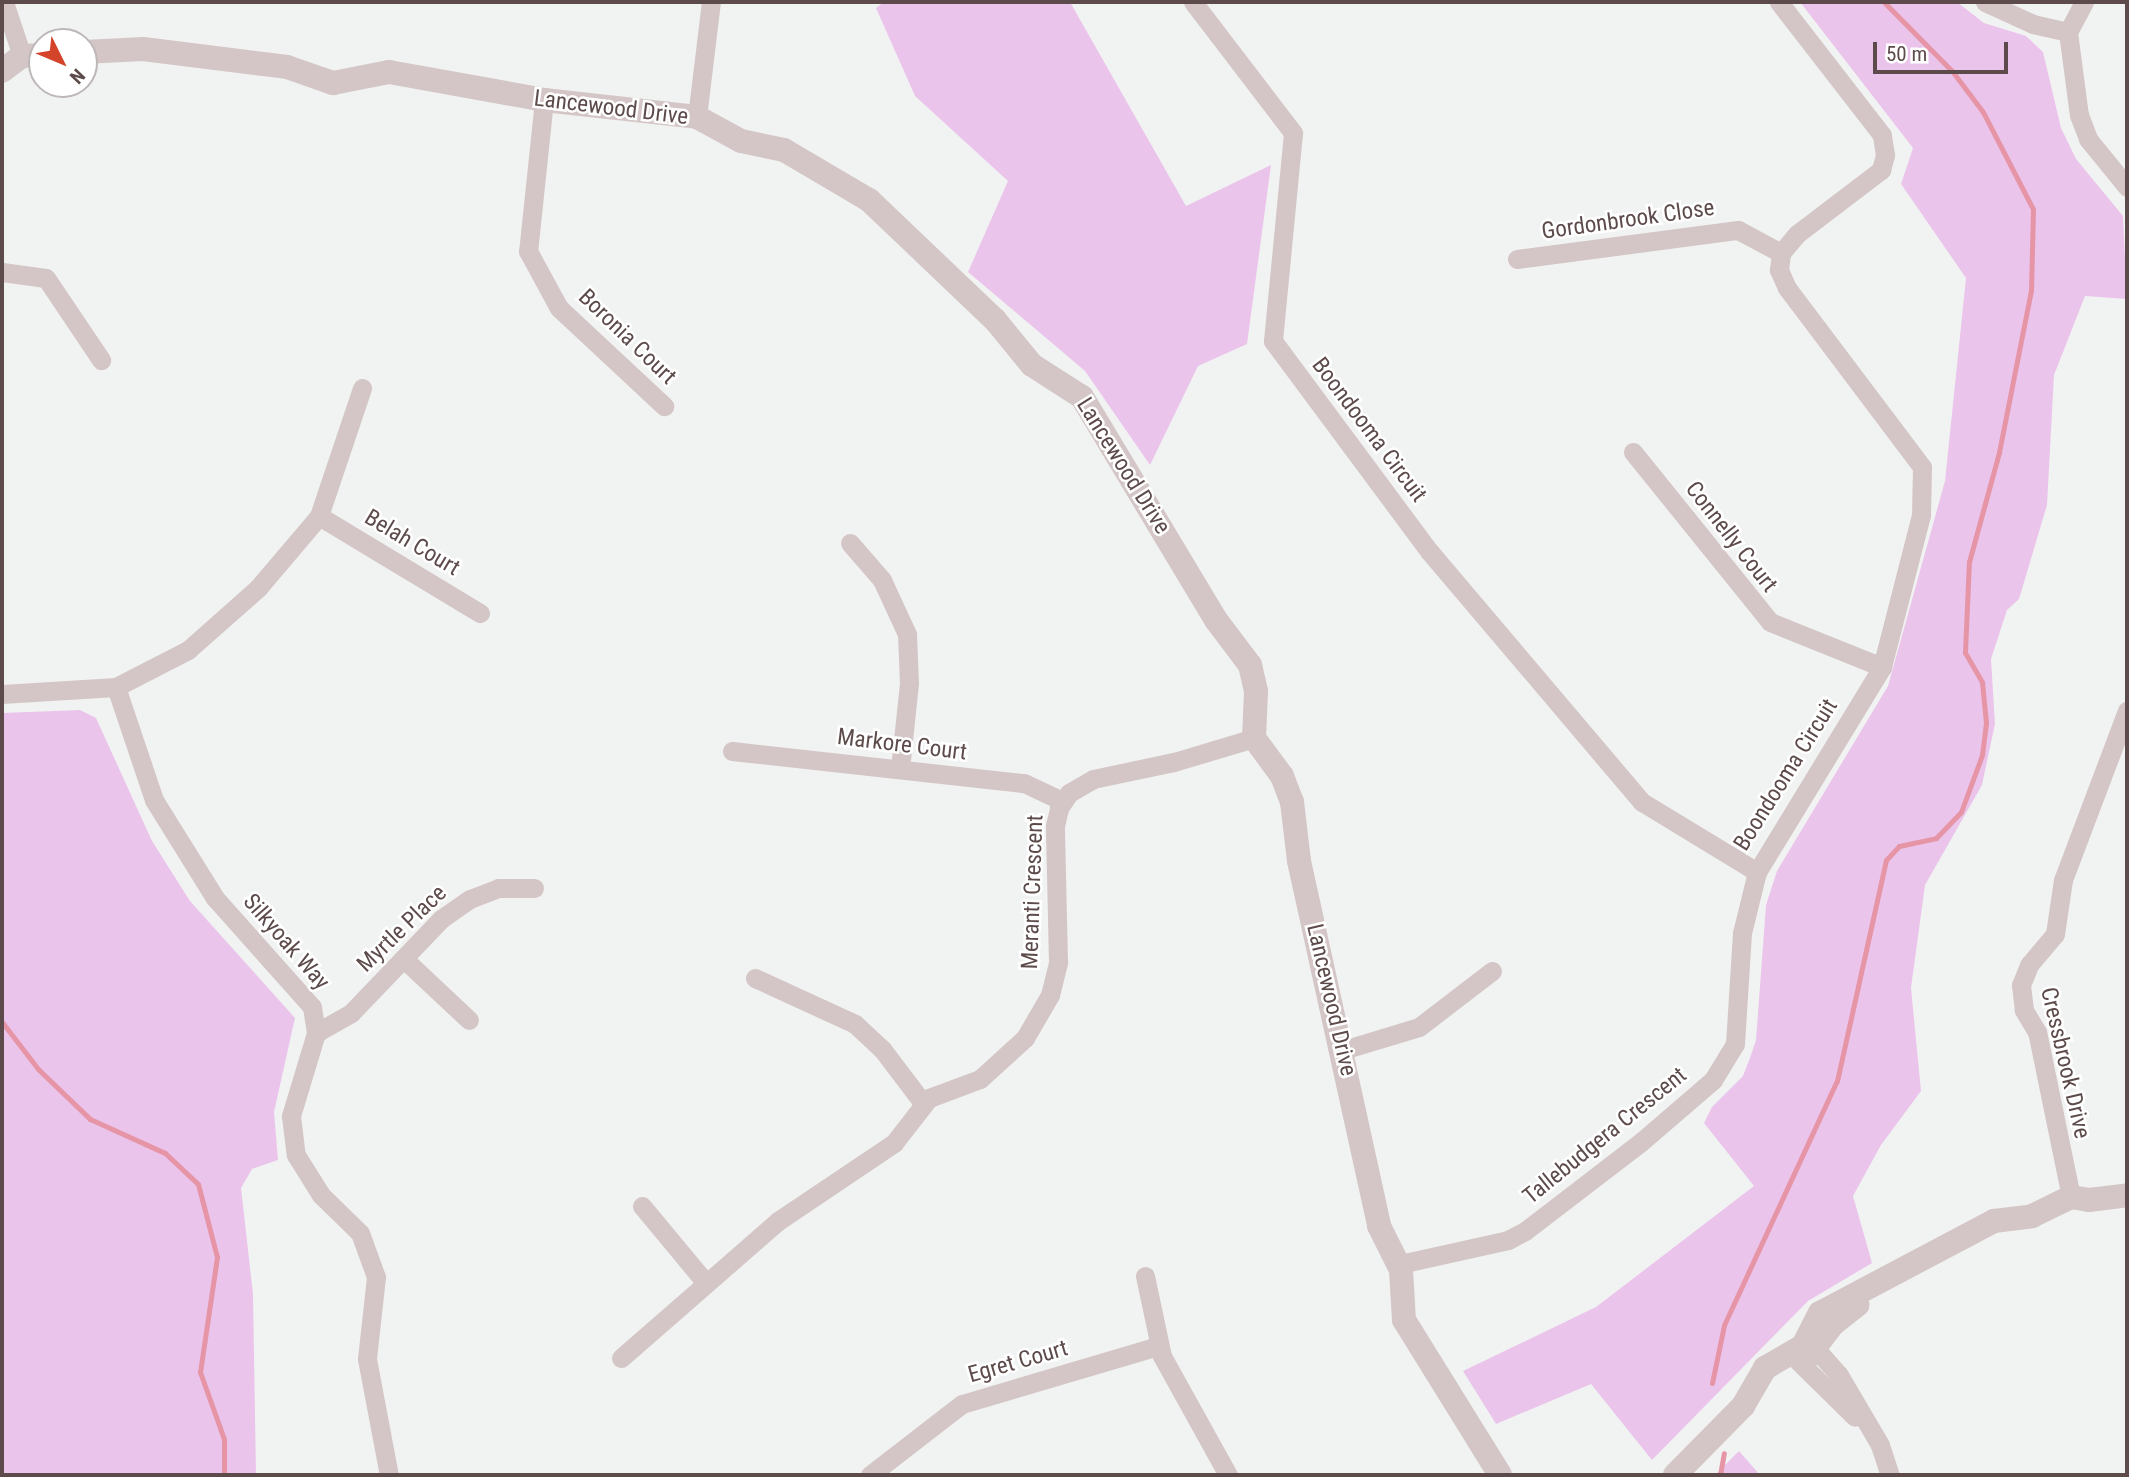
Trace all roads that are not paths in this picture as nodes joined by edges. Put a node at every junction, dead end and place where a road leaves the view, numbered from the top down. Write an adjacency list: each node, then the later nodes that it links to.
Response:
1 (4, 2): 8 (street)
2 (711, 2): 13 (street)
3 (1193, 2): 33 (street, Boondooma Circuit)
4 (1779, 2): 15 (street)
5 (1986, 2): 7 (street)
6 (2084, 2): 7 (street)
7 (2067, 32): 14 (street)
8 (28, 47)
9 (98, 52): 12 (street, Lancewood Drive)
10 (28, 57): 11 (street)
11 (2, 71)
12 (544, 100): 13 (street, Lancewood Drive); 20 (street, Boronia Court)
13 (697, 117): 29 (street, Lancewood Drive)
14 (2127, 187)
15 (1781, 253): 16 (street, Gordonbrook Close); 25 (street, Boondooma Circuit)
16 (1517, 259)
17 (2, 272): 18 (street)
18 (101, 359)
19 (362, 388): 22 (street)
20 (664, 406)
21 (1633, 452): 25 (street, Connelly Court)
22 (319, 516): 24 (street, Belah Court); 26 (street)
23 (850, 543): 31 (street)
24 (480, 613)
25 (1882, 667): 33 (street, Boondooma Circuit)
26 (116, 687): 27 (street); 39 (street, Silkyoak Way)
27 (2, 694)
28 (2127, 711): 43 (street, Cressbrook Drive)
29 (1254, 738): 32 (street, Meranti Crescent); 40 (street, Lancewood Drive)
30 (732, 751): 31 (street, Markore Court)
31 (900, 769): 32 (street, Markore Court)
32 (1062, 801): 41 (street, Meranti Crescent)
33 (1757, 872): 45 (street, Tallebudgera Crescent)
34 (534, 888): 35 (street, Myrtle Place)
35 (404, 959): 38 (street); 39 (street, Myrtle Place)
36 (1492, 971): 40 (street)
37 (755, 978): 41 (street)
38 (469, 1020)
39 (316, 1033): 51 (street)
40 (1343, 1050): 45 (street, Lancewood Drive)
41 (923, 1103): 47 (street, Meranti Crescent)
42 (2127, 1195): 43 (street)
43 (2071, 1197): 49 (street)
44 (642, 1206): 47 (street)
45 (1399, 1264): 54 (street, Lancewood Drive)
46 (1146, 1276): 48 (street)
47 (706, 1283): 50 (street, Meranti Crescent)
48 (1158, 1346): 52 (street, Egret Court); 53 (street)
49 (1804, 1352): 55 (street); 56 (street)
50 (621, 1358)
51 (388, 1475)
52 (870, 1475)
53 (1228, 1475)
54 (1500, 1475)
55 (1675, 1475)
56 (1890, 1475)

